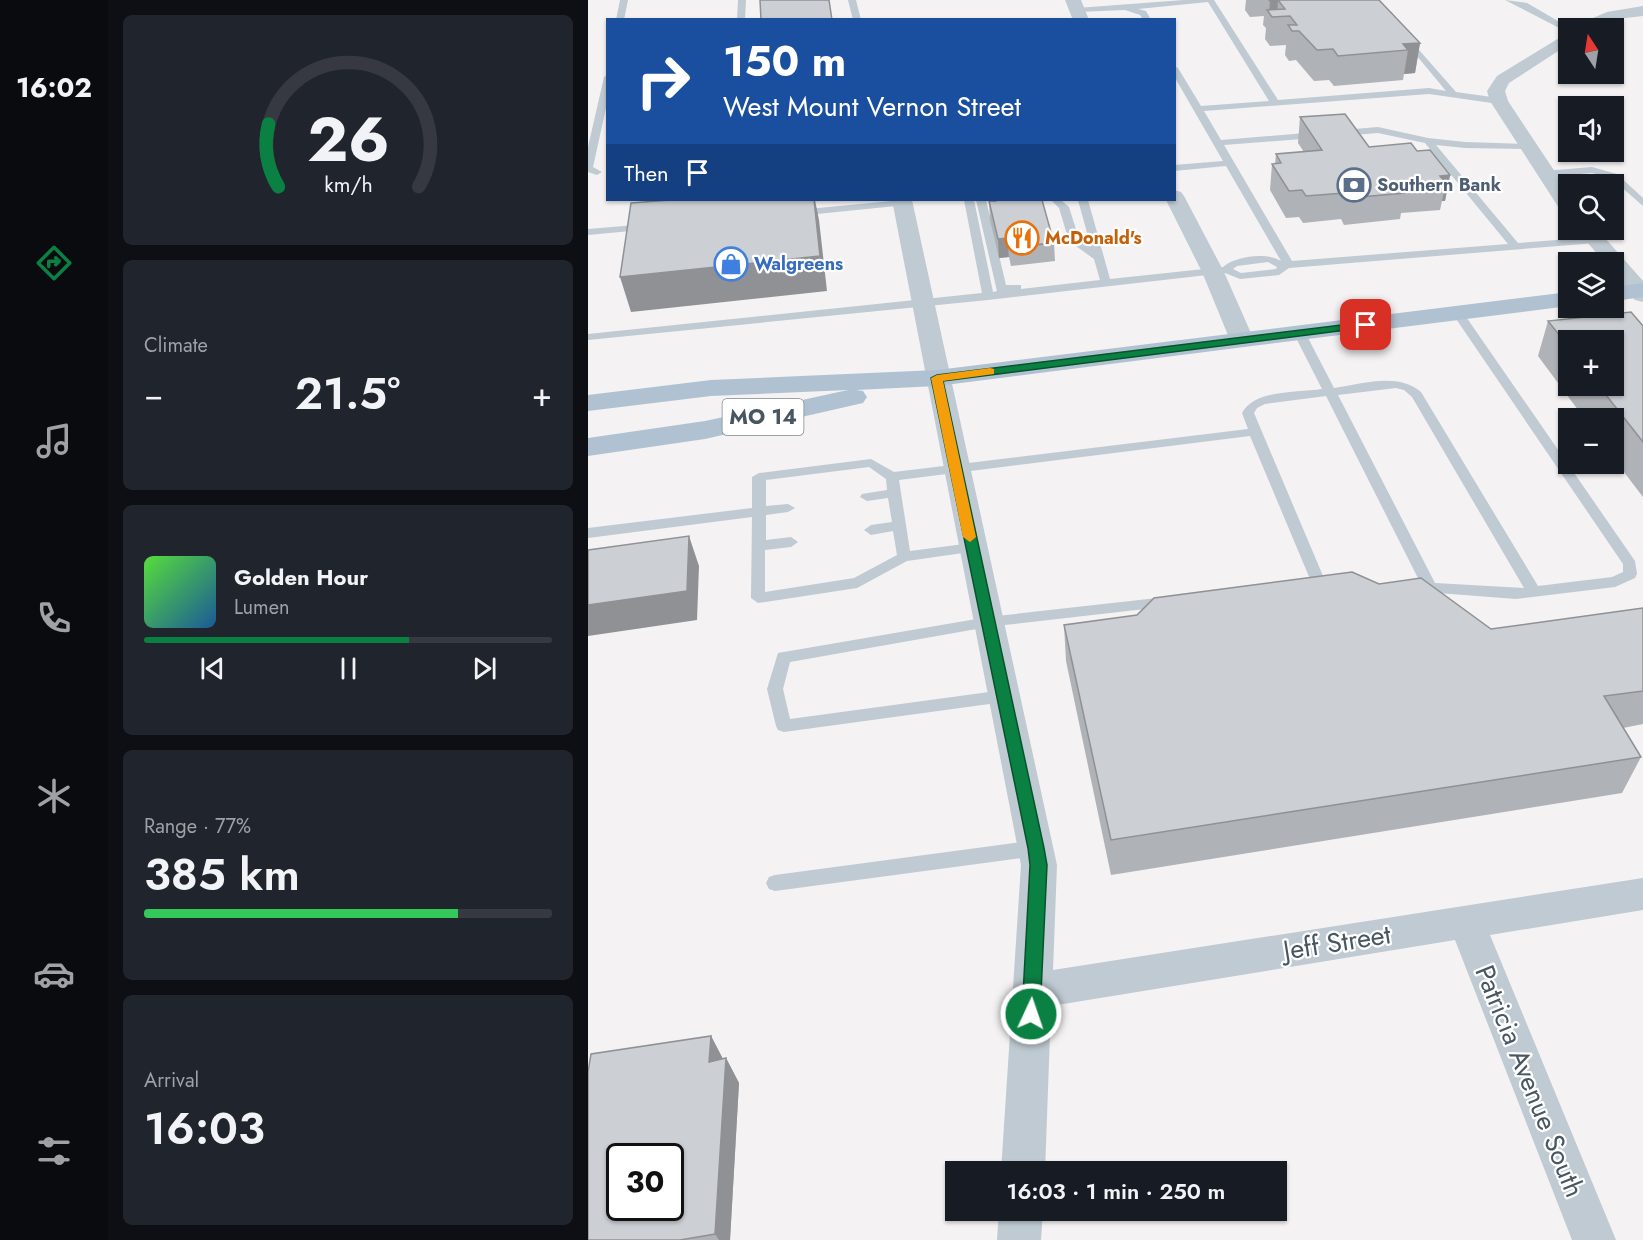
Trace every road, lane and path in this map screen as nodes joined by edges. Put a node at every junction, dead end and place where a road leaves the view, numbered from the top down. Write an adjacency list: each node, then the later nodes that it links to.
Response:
1 (624, 0): 9 (lane)
2 (742, 0): 10 (lane)
3 (852, 0): 11 (lane)
4 (1209, 0): 6 (lane); 21 (lane)
5 (1509, 0): 14 (lane)
6 (1125, 8): 7 (lane); 12 (lane)
7 (1077, 10)
8 (1643, 11): 13 (street)
9 (620, 18)
10 (741, 18)
11 (856, 18)
12 (1146, 18)
13 (1606, 18)
14 (1558, 25)
15 (1398, 30): 19 (lane)
16 (1558, 44): 20 (street)
17 (1176, 72): 22 (lane)
18 (606, 86): 27 (lane)
19 (1453, 94): 20 (lane); 21 (lane)
20 (1498, 95): 25 (street)
21 (1275, 103): 22 (lane)
22 (1197, 109): 24 (lane)
23 (1428, 141): 24 (lane); 25 (lane); 43 (lane)
24 (1217, 143): 26 (lane)
25 (1527, 146): 29 (street)
26 (1228, 163): 28 (lane); 45 (lane)
27 (588, 168)
28 (1176, 168)
29 (1545, 174): 30 (street); 37 (lane)
30 (1558, 192)
31 (1176, 199): 46 (street)
32 (902, 201): 38 (lane); 53 (street)
33 (969, 201): 51 (lane)
34 (981, 201): 48 (lane)
35 (1083, 201): 44 (lane)
36 (1063, 202): 44 (lane)
37 (1643, 203)
38 (786, 214)
39 (658, 226): 40 (lane)
40 (588, 232)
41 (1560, 240): 43 (lane)
42 (1596, 240): 49 (street)
43 (1516, 247): 45 (lane)
44 (1098, 257): 47 (lane)
45 (1286, 266): 46 (lane)
46 (1219, 271): 47 (lane); 57 (street)
47 (1106, 284): 48 (lane)
48 (1081, 286): 51 (lane)
49 (1642, 292): 50 (main road)
50 (1624, 293)
51 (988, 297): 53 (lane)
52 (1558, 300): 54 (main road, MO 14)
53 (922, 304): 56 (lane); 58 (street)
54 (1458, 313): 55 (main road, MO 14); 79 (lane)
55 (1300, 334): 57 (main road, MO 14); 59 (lane)
56 (588, 337)
57 (1242, 340): 58 (main road, MO 14)
58 (937, 378): 60 (main road, MO 14); 62 (main road, MO 14); 63 (street)
59 (1330, 392): 61 (lane); 78 (lane); 79 (lane)
60 (588, 403)
61 (1255, 432): 63 (lane); 76 (lane)
62 (588, 447)
63 (955, 467): 64 (lane); 74 (street)
64 (892, 477): 65 (lane); 68 (lane)
65 (895, 493): 66 (lane); 69 (lane)
66 (867, 497)
67 (788, 508): 68 (lane)
68 (759, 512): 71 (lane); 73 (lane)
69 (899, 526): 70 (lane); 75 (lane)
70 (871, 530)
71 (588, 533)
72 (791, 542): 73 (lane)
73 (759, 546): 75 (lane)
74 (972, 548): 75 (lane); 81 (street)
75 (904, 557)
76 (1286, 587)
77 (1408, 587): 78 (lane)
78 (1430, 588): 79 (lane)
79 (1534, 592)
80 (1177, 601): 81 (lane)
81 (988, 622): 82 (street); 82 (lane)
82 (1004, 696): 83 (street)
83 (1036, 848): 84 (lane); 87 (street)
84 (775, 883)
85 (1643, 894): 86 (street, Jeff Street)
86 (1466, 921): 87 (street, Jeff Street); 91 (street, Patricia Avenue South)
87 (1032, 992): 88 (street)
88 (1024, 1161)
89 (1020, 1221): 90 (street)
90 (1019, 1240)
91 (1594, 1240)

